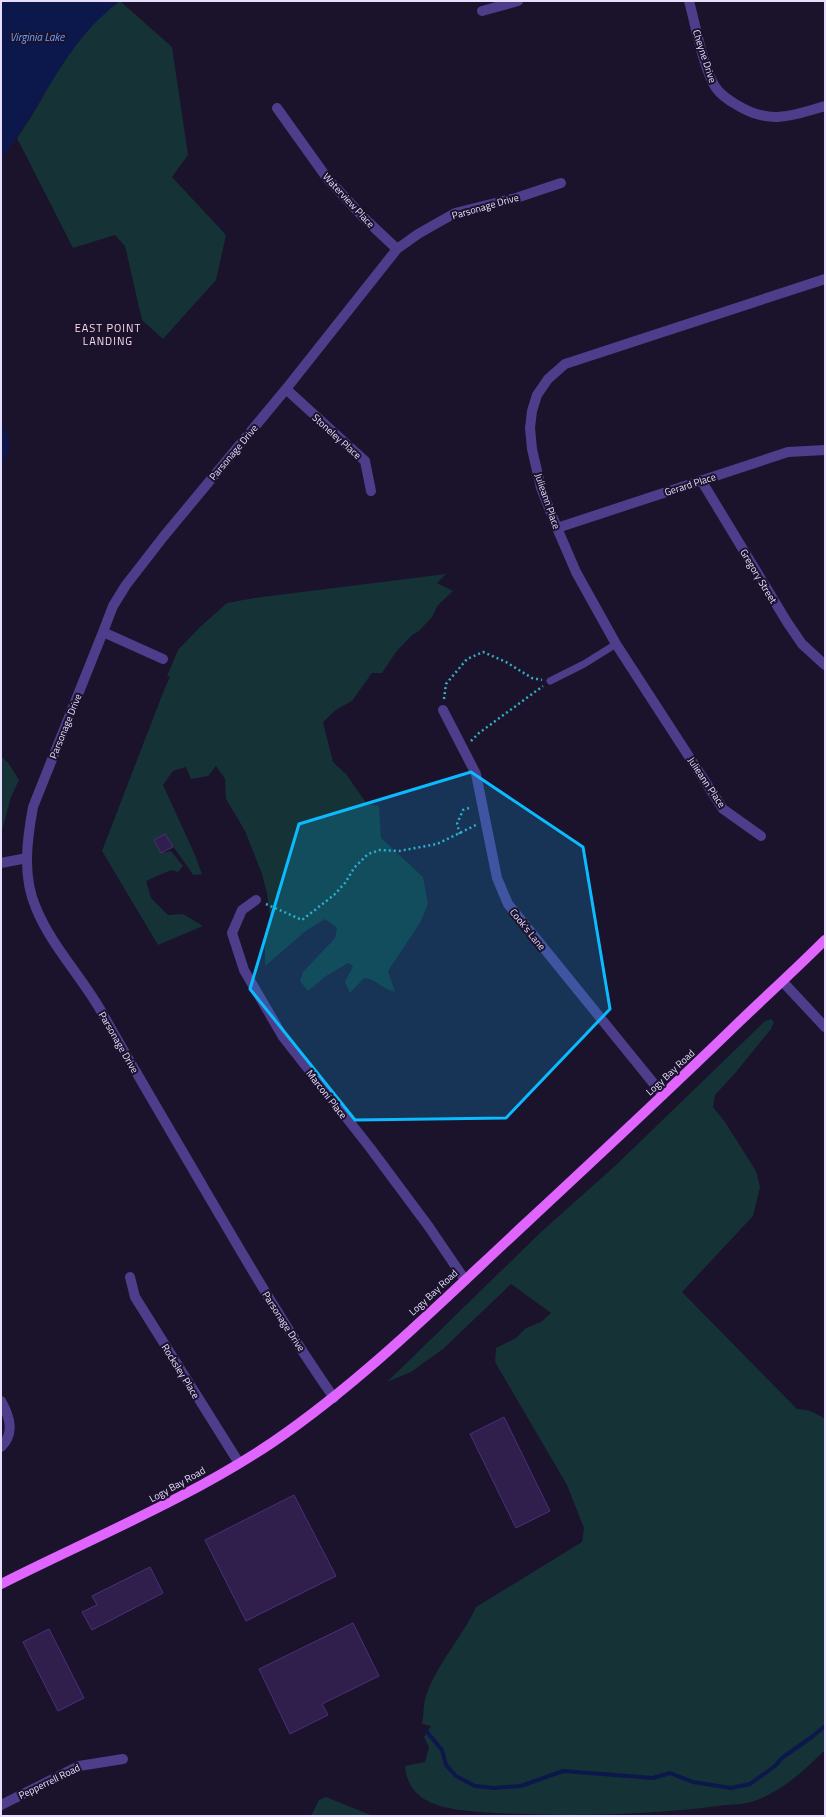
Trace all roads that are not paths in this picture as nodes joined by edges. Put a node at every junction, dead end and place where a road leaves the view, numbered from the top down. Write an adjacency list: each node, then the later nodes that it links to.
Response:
1 (518, 1): 3 (street)
2 (689, 1): 4 (street, Cheyne Drive)
3 (482, 10)
4 (825, 106)
5 (277, 108): 7 (street, Waterview Place)
6 (561, 183): 7 (street, Parsonage Drive)
7 (397, 249): 9 (street, Parsonage Drive)
8 (825, 279): 13 (street, Julieann Place)
9 (286, 389): 12 (street, Stoneley Place); 14 (street, Parsonage Drive)
10 (825, 450): 11 (street, Gerard Place)
11 (701, 480): 13 (street, Gerard Place); 17 (street, Gregory Street)
12 (371, 491)
13 (556, 528): 15 (street, Julieann Place)
14 (103, 632): 16 (street); 21 (street, Parsonage Drive)
15 (616, 644): 18 (lane); 20 (street, Julieann Place)
16 (163, 659)
17 (825, 665)
18 (550, 681)
19 (443, 710): 27 (street, Cook's Lane)
20 (761, 836)
21 (26, 858): 22 (street); 30 (street, Parsonage Drive)
22 (1, 863)
23 (256, 900): 29 (street, Marconi Place)
24 (825, 940): 25 (main road, Logy Bay Road)
25 (783, 982): 26 (street); 27 (main road, Logy Bay Road)
26 (825, 1027)
27 (663, 1095): 29 (main road, Logy Bay Road)
28 (130, 1277): 33 (street, Rocksley Place)
29 (465, 1280): 30 (main road, Logy Bay Road)
30 (334, 1398): 33 (main road, Logy Bay Road)
31 (1, 1401): 32 (street)
32 (1, 1447)
33 (239, 1463): 34 (main road, Logy Bay Road)
34 (1, 1584)
35 (123, 1759): 36 (street, Pepperrell Road)
36 (1, 1805)

